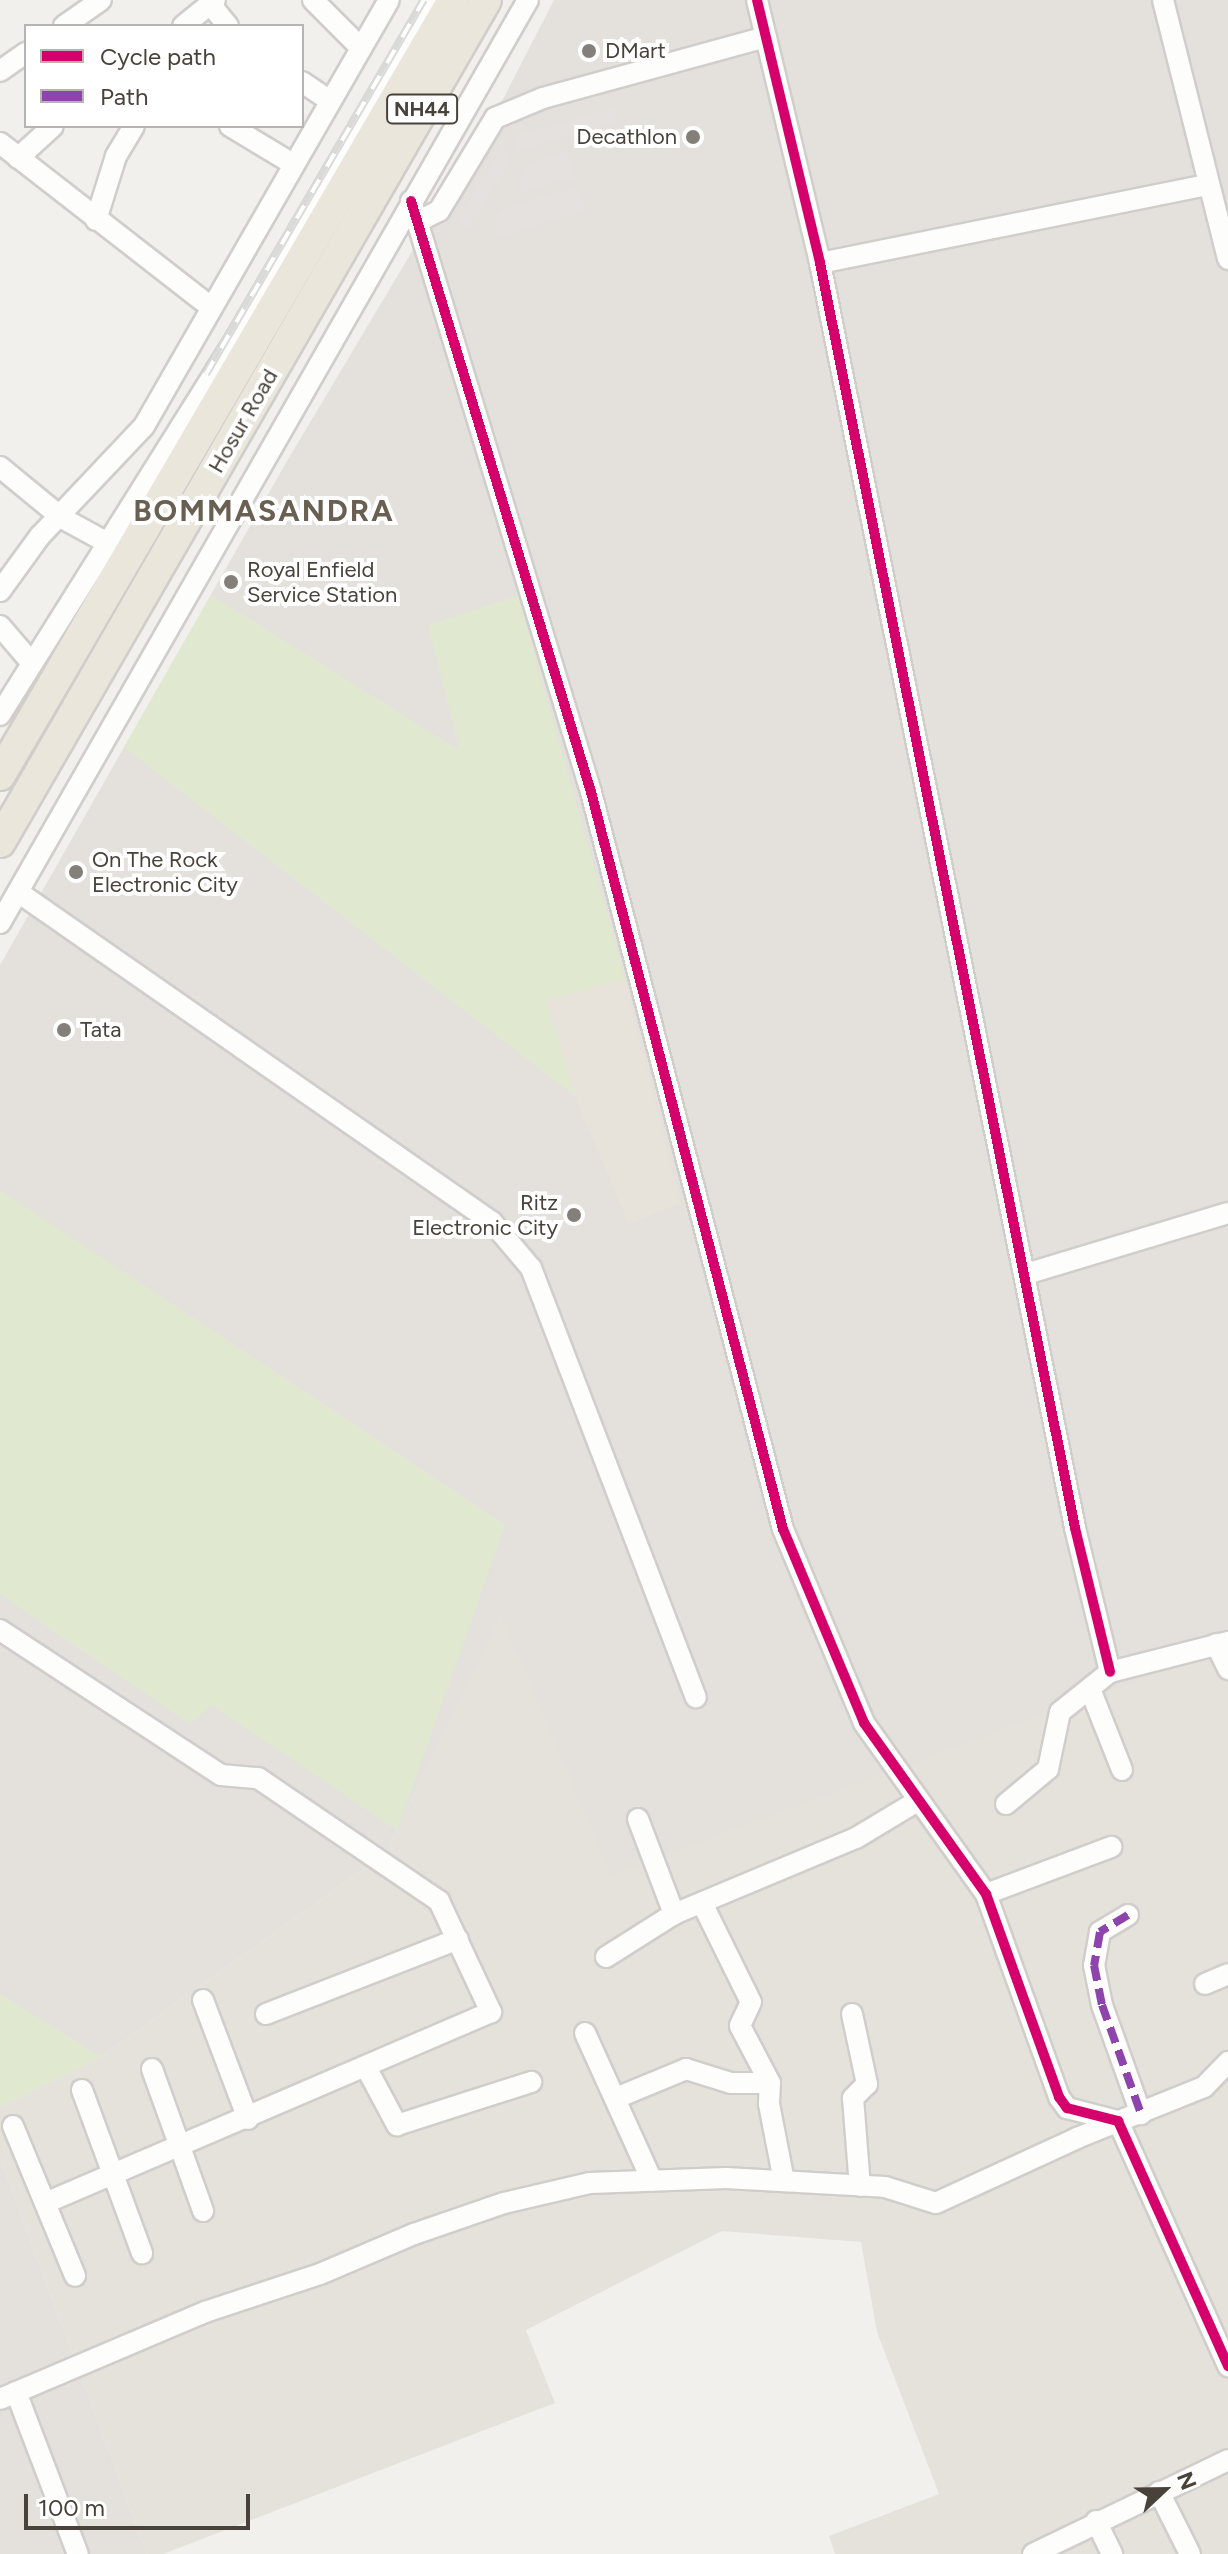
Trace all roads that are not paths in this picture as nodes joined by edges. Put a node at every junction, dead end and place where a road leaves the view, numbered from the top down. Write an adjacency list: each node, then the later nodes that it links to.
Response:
1 (101, 0): 11 (street)
2 (313, 0): 15 (street)
3 (389, 0): 15 (street)
4 (434, 0): 36 (street)
5 (453, 0): 28 (highway, Hosur Road / NH44)
6 (486, 0): 28 (highway, Hosur Road / NH44)
7 (528, 0): 27 (street)
8 (757, 0): 14 (street)
9 (1163, 0): 26 (street)
10 (213, 2): 12 (street); 13 (street)
11 (67, 24)
12 (186, 24)
13 (227, 24)
14 (766, 37): 30 (street); 33 (street)
15 (361, 48): 19 (street)
16 (24, 54): 17 (street)
17 (0, 71)
18 (304, 83): 19 (street)
19 (330, 101): 25 (street)
20 (51, 128): 24 (street)
21 (133, 128): 29 (street)
22 (233, 128): 25 (street)
23 (0, 143): 24 (street)
24 (18, 158): 29 (street)
25 (293, 164): 34 (street)
26 (1206, 185): 31 (street); 33 (street)
27 (411, 201): 30 (street); 46 (street)
28 (347, 211): 44 (highway, Hosur Road / NH44); 45 (highway, Hosur Road / NH44)
29 (96, 220): 34 (street)
30 (417, 222): 57 (street)
31 (1223, 223): 32 (street)
32 (1228, 259)
33 (820, 263): 49 (street)
34 (211, 307): 35 (street)
35 (144, 426): 36 (street); 38 (street)
36 (169, 443): 39 (street)
37 (0, 467): 38 (street)
38 (62, 518): 39 (street); 40 (street)
39 (106, 542): 42 (street)
40 (0, 591)
41 (0, 626): 42 (street)
42 (31, 662): 43 (street)
43 (0, 715)
44 (0, 775)
45 (0, 842)
46 (18, 892): 47 (street); 55 (street)
47 (0, 923)
48 (1228, 1213): 49 (street)
49 (1026, 1274): 53 (street)
50 (0, 1630): 65 (street)
51 (1222, 1643): 52 (street); 53 (street)
52 (1228, 1669)
53 (1110, 1672): 54 (street)
54 (1090, 1689): 56 (street); 58 (street)
55 (696, 1697)
56 (1122, 1770)
57 (916, 1802): 61 (street); 62 (street)
58 (1006, 1804)
59 (638, 1819): 63 (street)
60 (1111, 1847): 61 (street)
61 (986, 1894): 82 (street)
62 (702, 1903): 63 (street); 77 (street)
63 (674, 1914): 66 (street)
64 (1128, 1915): 80 (street)
65 (458, 1939): 70 (street); 75 (street)
66 (606, 1957)
67 (1228, 1974): 68 (street)
68 (1205, 1984)
69 (203, 2000): 81 (street)
70 (266, 2014)
71 (852, 2014): 88 (street)
72 (585, 2033): 79 (street)
73 (1228, 2062): 80 (street)
74 (152, 2069): 84 (street)
75 (367, 2069): 76 (street); 81 (street)
76 (531, 2082)
77 (770, 2083): 79 (street); 87 (street)
78 (82, 2090): 85 (street)
79 (616, 2098): 86 (street)
80 (1141, 2114): 82 (street)
81 (248, 2119): 84 (street)
82 (1118, 2121): 88 (street); 93 (street)
83 (13, 2126): 89 (street)
84 (180, 2148): 85 (street); 90 (street)
85 (114, 2175): 89 (street); 91 (street)
86 (652, 2181): 87 (street); 94 (street)
87 (784, 2181): 88 (street)
88 (860, 2186)
89 (46, 2203): 92 (street)
90 (203, 2211)
91 (142, 2253)
92 (75, 2276)
93 (1228, 2366)
94 (8, 2396): 98 (street)
95 (1227, 2465): 96 (street)
96 (1159, 2492): 97 (street); 101 (street)
97 (1096, 2521): 99 (street); 100 (street)
98 (78, 2554)
99 (1033, 2554)
100 (1112, 2554)
101 (1190, 2554)

